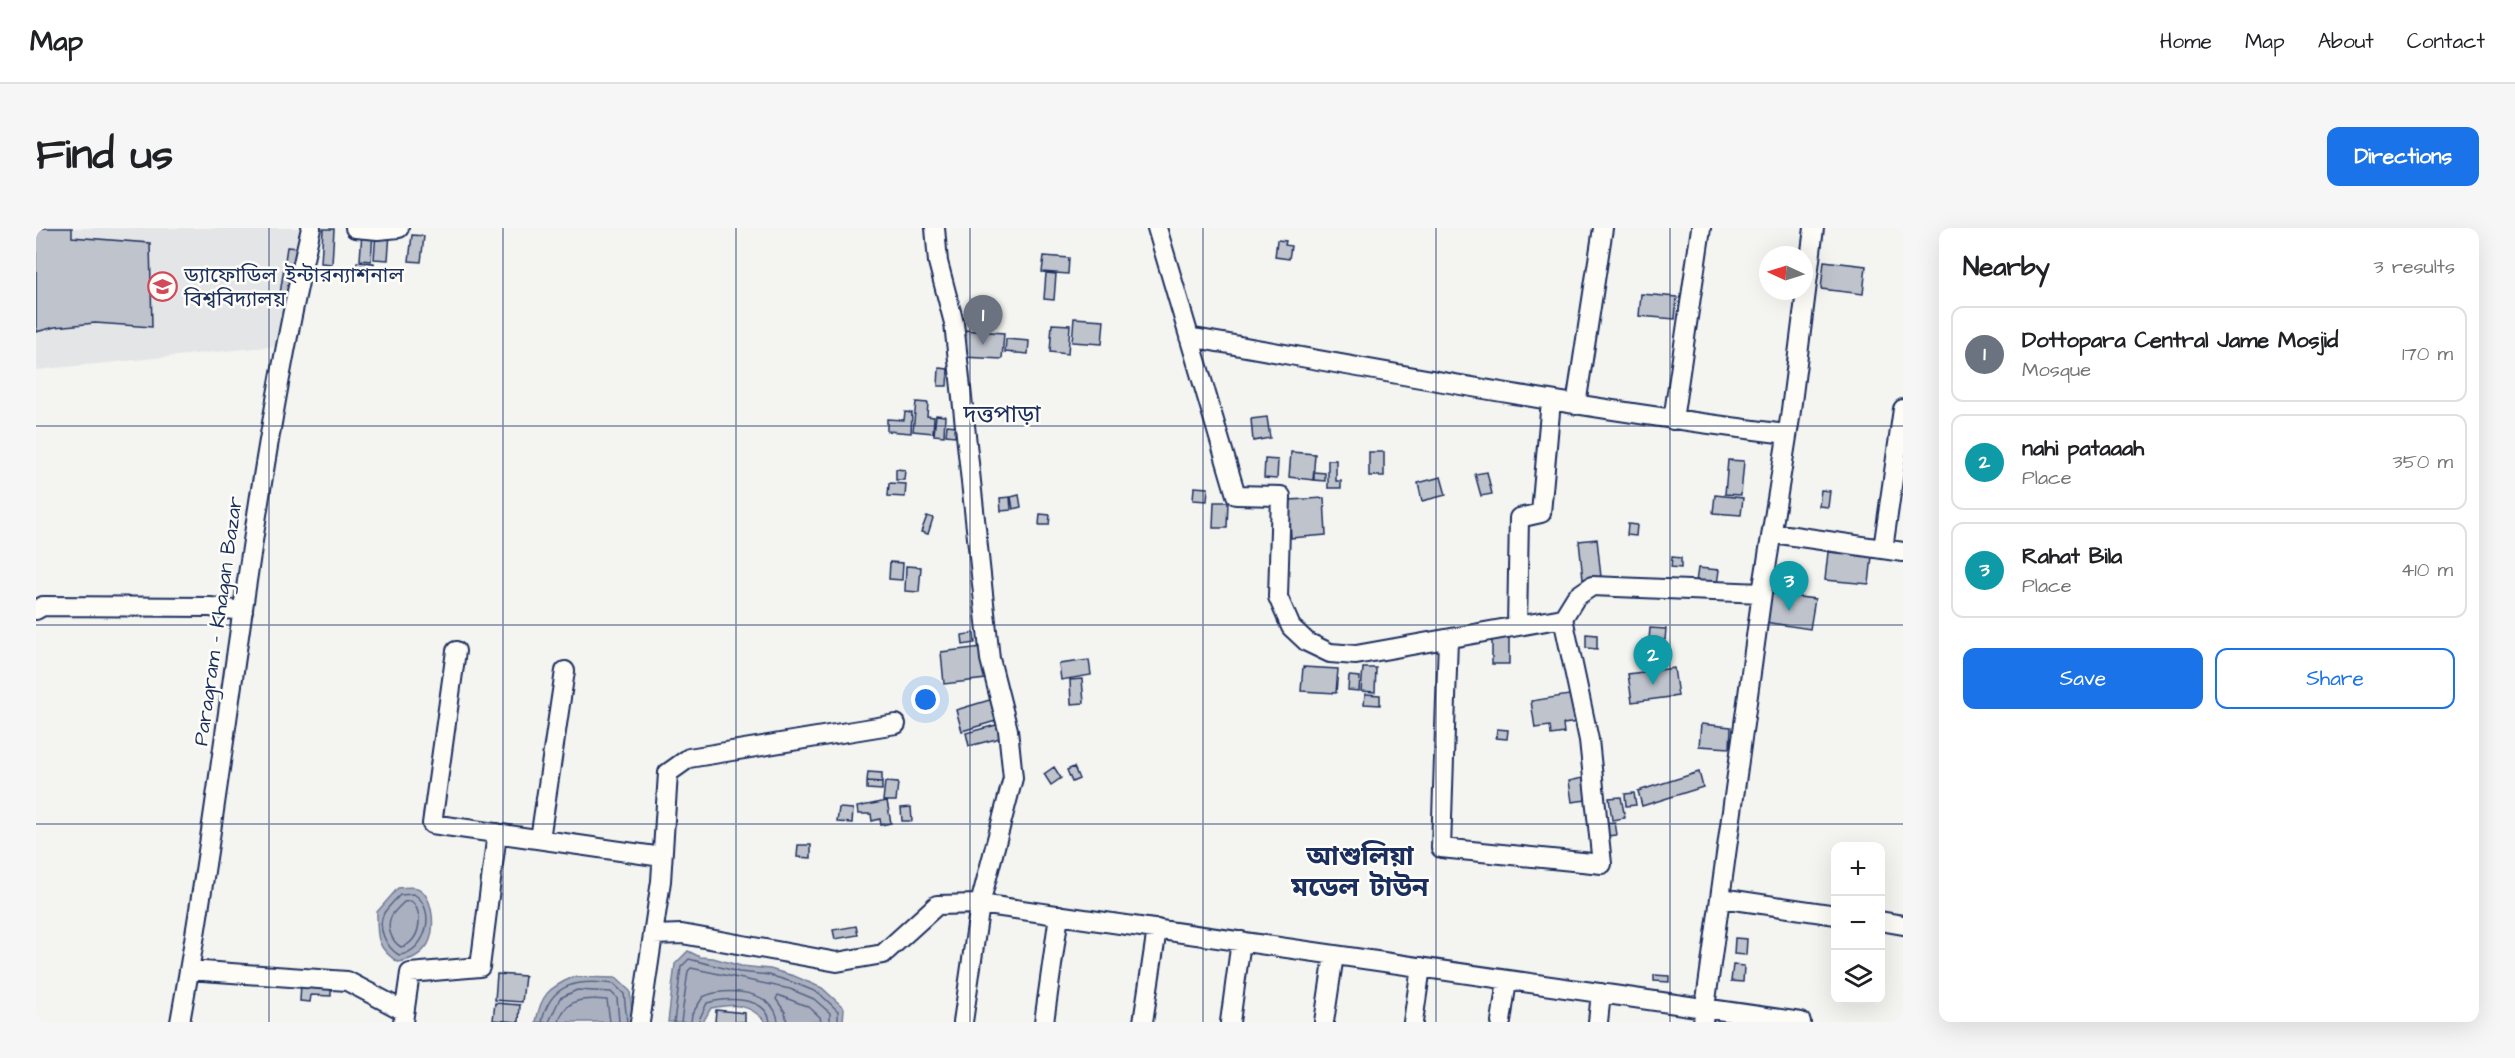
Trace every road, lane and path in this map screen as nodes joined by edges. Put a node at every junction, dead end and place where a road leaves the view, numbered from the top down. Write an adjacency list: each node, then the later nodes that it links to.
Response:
1 (310, 228): 20 (street, Paragram - Khagan Bazar)
2 (355, 228): 3 (street)
3 (399, 228)
4 (935, 228): 31 (street)
5 (1157, 228): 9 (street)
6 (1603, 228): 11 (street)
7 (1701, 228): 13 (street)
8 (1814, 228): 14 (street)
9 (1189, 337): 10 (street); 23 (street)
10 (1551, 401): 11 (street); 22 (street)
11 (1576, 405): 13 (street)
12 (1903, 409): 16 (street)
13 (1673, 420): 14 (street)
14 (1787, 434): 15 (street)
15 (1773, 533): 16 (street); 18 (street)
16 (1883, 549): 17 (street)
17 (1903, 552)
18 (1762, 592): 21 (street); 30 (street)
19 (36, 610): 20 (street)
20 (243, 611): 41 (street, Paragram - Khagan Bazar)
21 (1563, 618): 22 (street); 23 (street)
22 (1517, 626): 23 (street)
23 (1448, 639)
24 (456, 651): 27 (street)
25 (566, 671): 28 (street)
26 (896, 724): 29 (street)
27 (497, 833): 28 (street); 45 (street)
28 (540, 839): 29 (street)
29 (662, 856): 37 (street)
30 (1721, 897): 32 (street); 44 (street)
31 (980, 904): 33 (street); 37 (street); 48 (street)
32 (1831, 914)
33 (1059, 915): 36 (street); 49 (street)
34 (1885, 922): 35 (street)
35 (1903, 925)
36 (1157, 929): 38 (street); 50 (street)
37 (653, 935): 47 (street)
38 (1241, 941): 39 (street); 51 (street)
39 (1334, 955): 40 (street); 52 (street)
40 (1421, 967): 42 (street); 53 (street)
41 (189, 970): 45 (street); 46 (street, Paragram - Khagan Bazar)
42 (1507, 980): 43 (street); 54 (street)
43 (1601, 993): 44 (street); 55 (street)
44 (1704, 1015): 56 (street)
45 (403, 1017)
46 (180, 1022)
47 (639, 1022)
48 (963, 1022)
49 (1044, 1022)
50 (1143, 1022)
51 (1230, 1022)
52 (1324, 1022)
53 (1413, 1022)
54 (1501, 1022)
55 (1598, 1022)
56 (1801, 1022)

